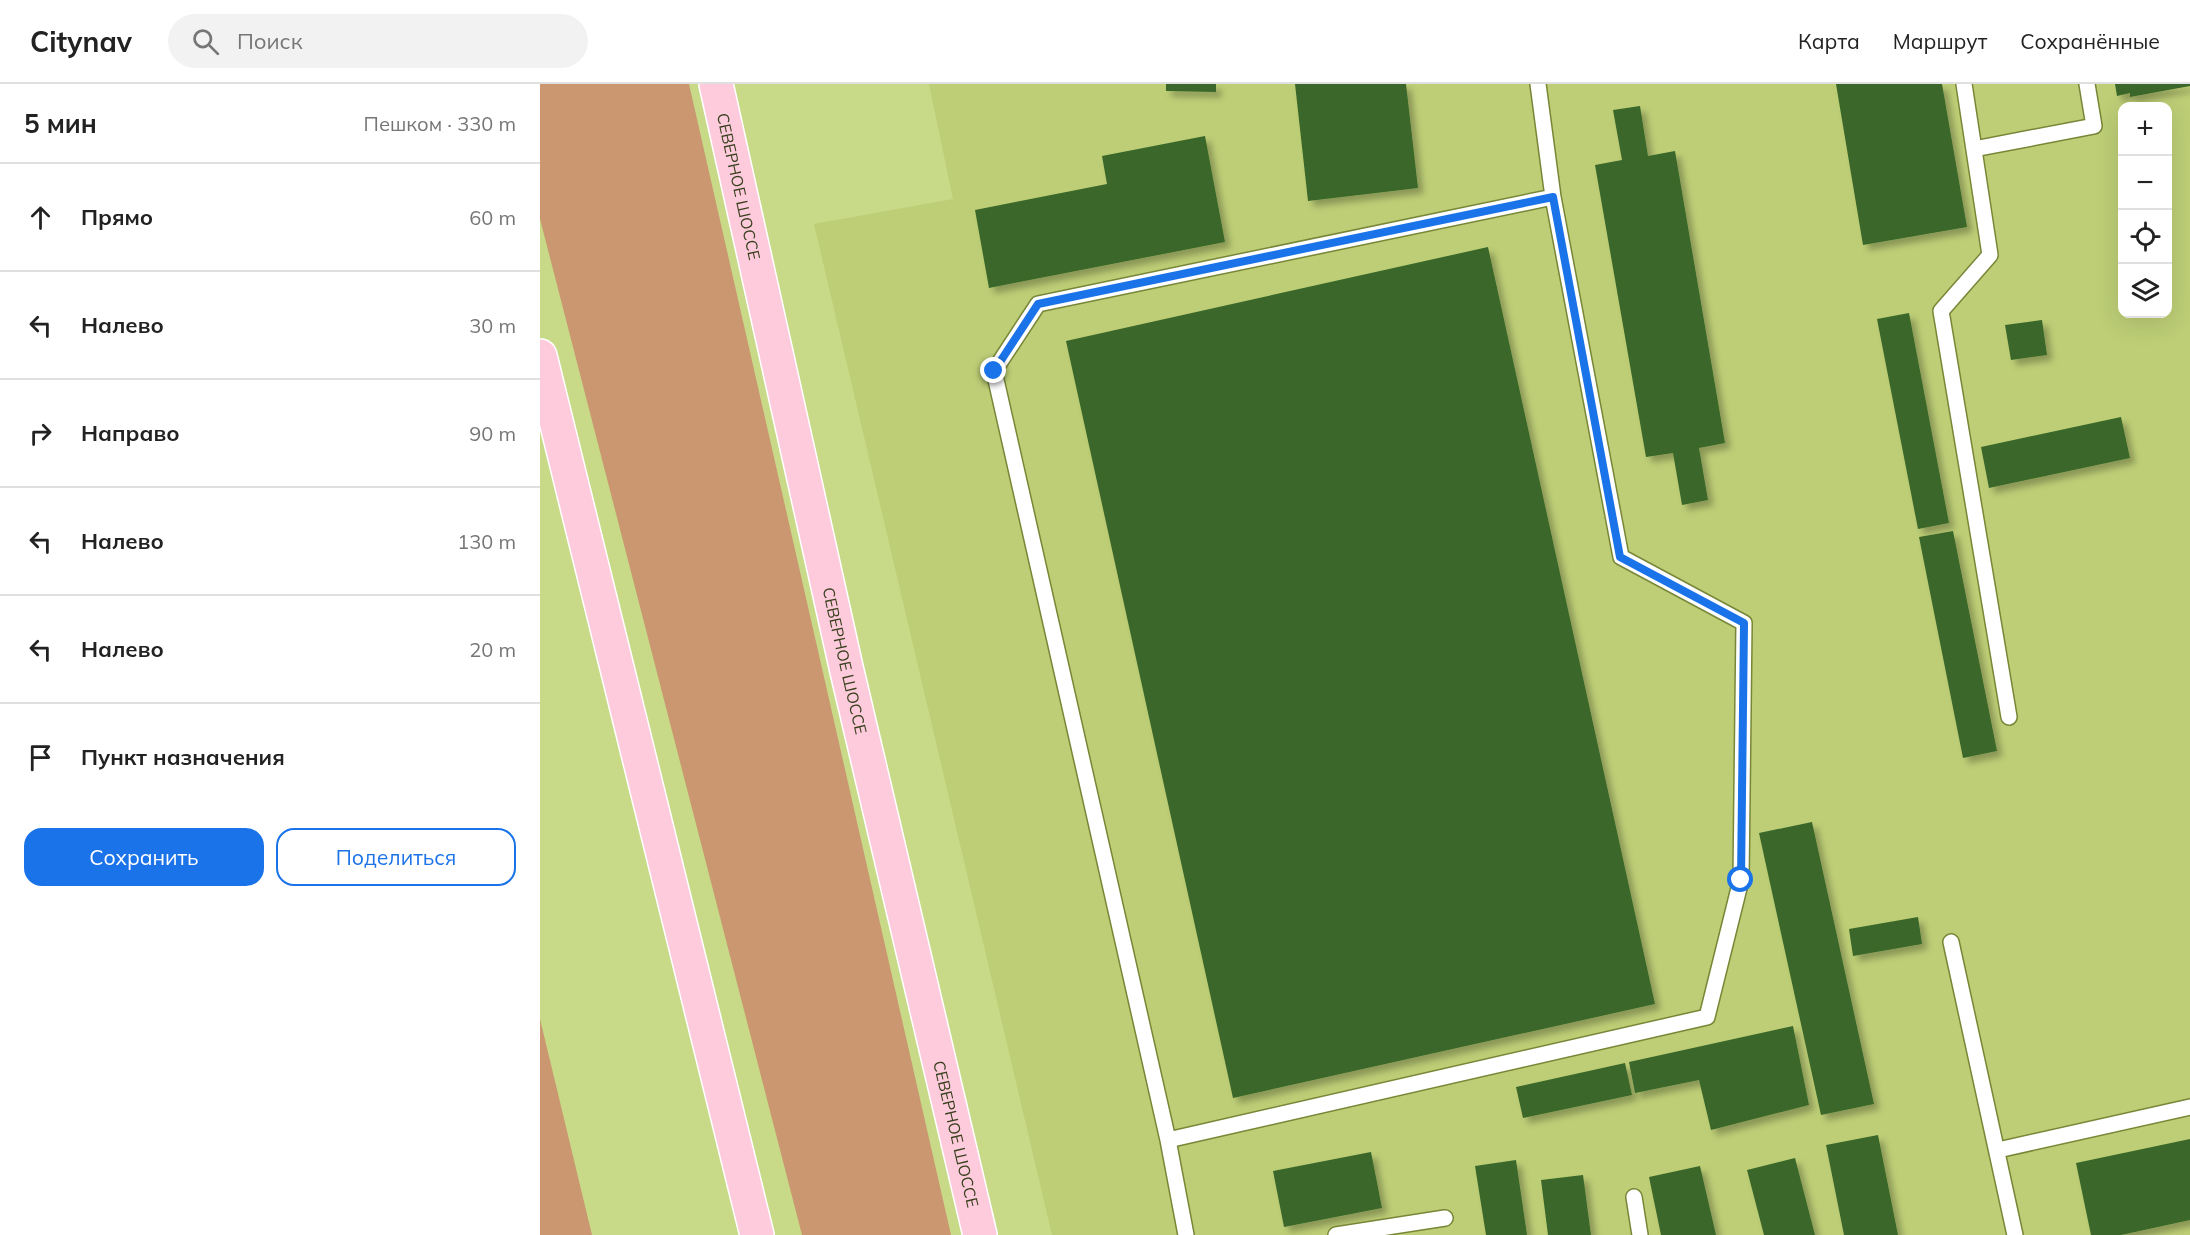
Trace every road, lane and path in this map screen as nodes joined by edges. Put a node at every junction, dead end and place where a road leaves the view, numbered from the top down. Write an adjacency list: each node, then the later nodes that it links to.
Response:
1 (716, 84): 16 (main road, СЕВЕРНОЕ ШОССЕ)
2 (1538, 84): 6 (lane)
3 (1964, 84): 5 (lane)
4 (2087, 84): 5 (lane)
5 (1974, 149): 8 (lane)
6 (1553, 197): 11 (lane); 11 (lane)
7 (540, 356): 15 (main road)
8 (2009, 717)
9 (1951, 942): 12 (lane)
10 (2190, 1107): 12 (lane)
11 (1168, 1140): 17 (lane)
12 (1998, 1150): 20 (lane)
13 (1634, 1197): 19 (lane)
14 (1445, 1218): 18 (lane)
15 (757, 1235)
16 (980, 1235)
17 (1186, 1235)
18 (1336, 1235)
19 (1640, 1235)
20 (2015, 1235)

